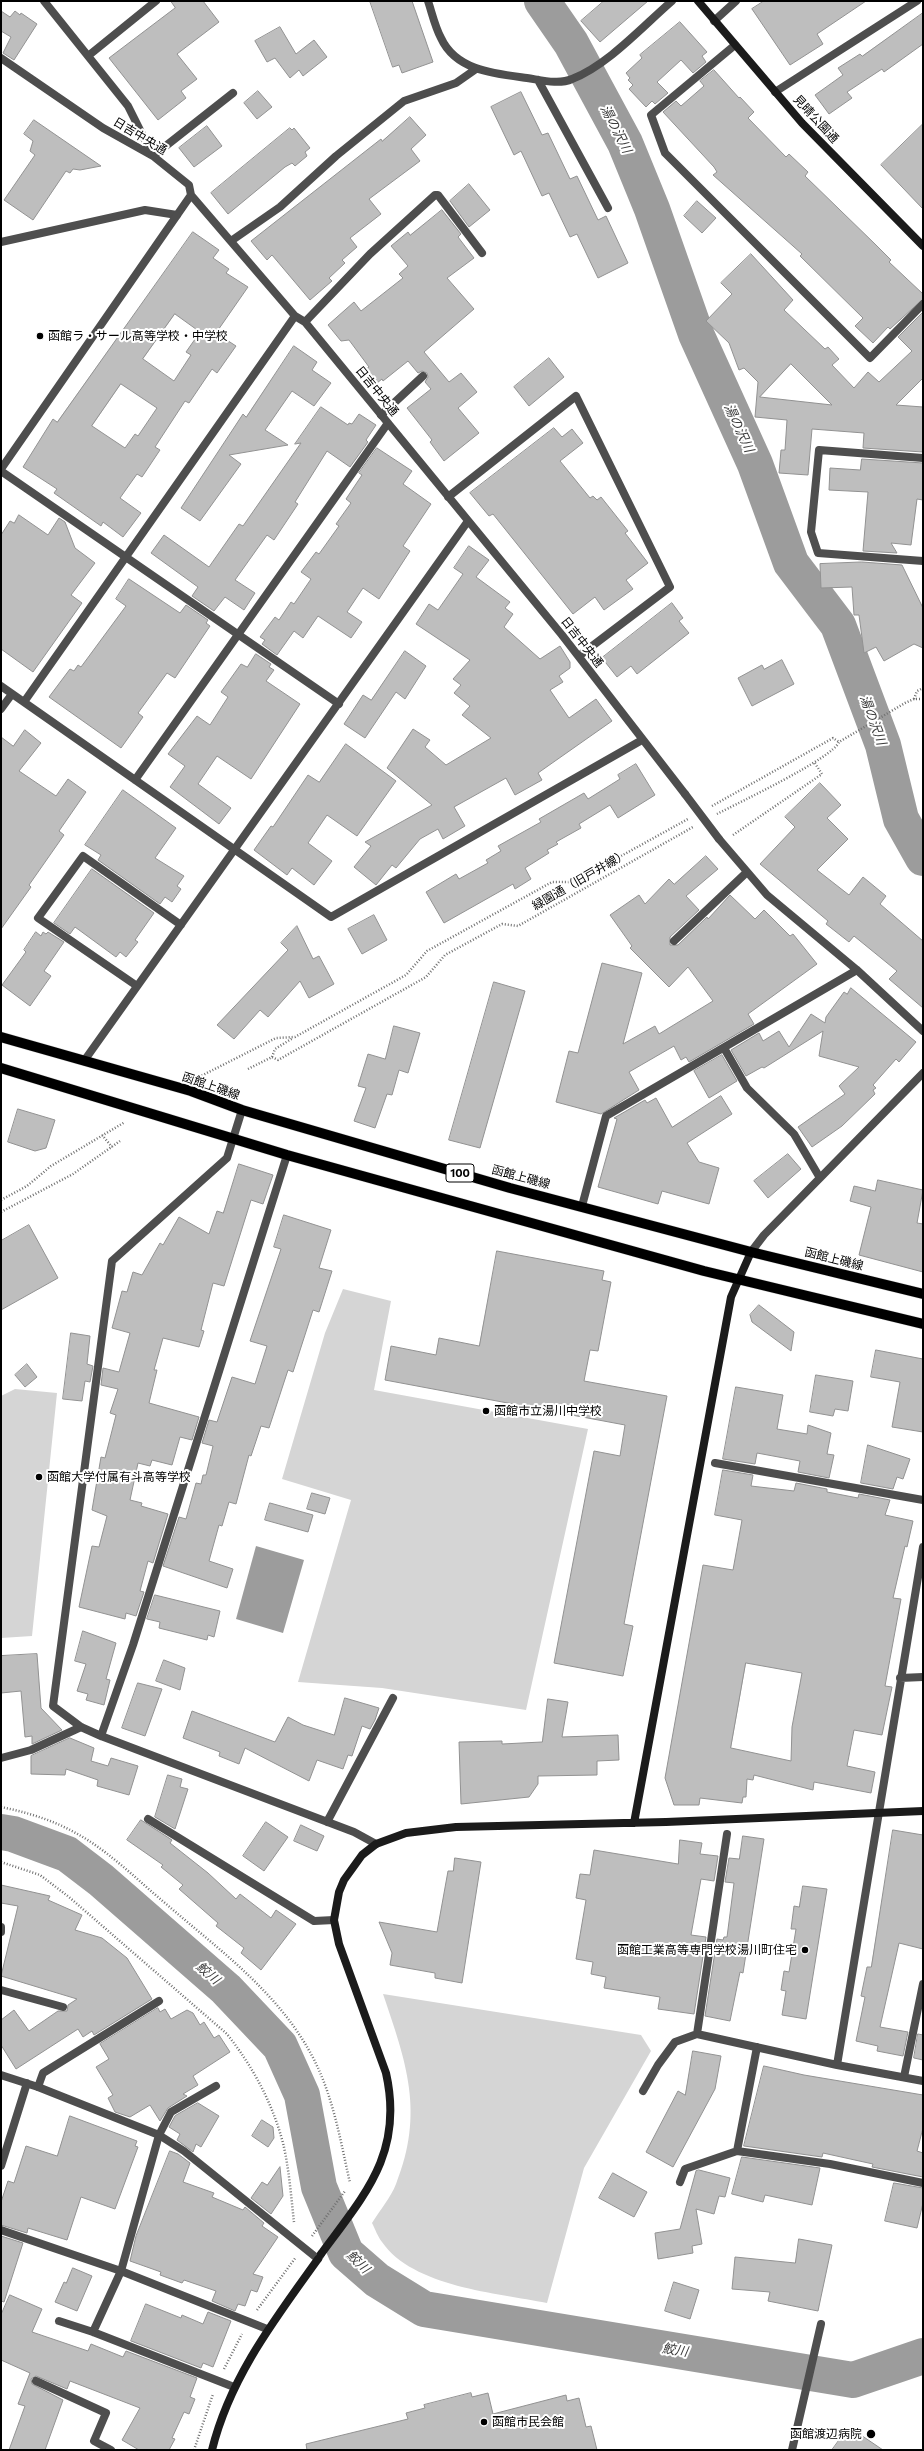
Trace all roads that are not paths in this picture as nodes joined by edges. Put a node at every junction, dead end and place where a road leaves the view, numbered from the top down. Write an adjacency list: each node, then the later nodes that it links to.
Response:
1 (156, 1): 10 (street)
2 (428, 1): 12 (street)
3 (672, 1): 13 (street)
4 (698, 1): 8 (street, 見晴公園通)
5 (736, 1): 8 (street)
6 (917, 1): 15 (street)
7 (46, 2): 10 (street)
8 (714, 21): 9 (street, 見晴公園通)
9 (735, 45): 15 (street, 見晴公園通); 24 (street)
10 (88, 56): 16 (street)
11 (1, 58): 16 (street, 日吉中央通)
12 (476, 69): 13 (street); 20 (street)
13 (538, 80): 18 (street)
14 (233, 92): 16 (street)
15 (775, 92): 22 (street, 見晴公園通)
16 (154, 156): 17 (street, 日吉中央通)
17 (191, 195): 19 (street); 20 (street, 日吉中央通)
18 (608, 208)
19 (177, 215): 21 (street); 31 (street)
20 (231, 241): 25 (street, 日吉中央通)
21 (1, 242)
22 (923, 246)
23 (482, 253): 26 (street)
24 (923, 304)
25 (295, 316): 26 (street, 日吉中央通); 34 (street)
26 (305, 322): 28 (street, 日吉中央通)
27 (423, 376): 28 (street)
28 (382, 415): 29 (street, 日吉中央通)
29 (388, 423): 32 (street, 日吉中央通); 36 (street)
30 (923, 458): 35 (street)
31 (1, 470): 34 (street)
32 (448, 497): 33 (street, 日吉中央通); 37 (street)
33 (468, 521): 37 (street, 日吉中央通); 41 (street)
34 (126, 558): 36 (street); 40 (street)
35 (923, 561)
36 (238, 635): 41 (street); 44 (street)
37 (579, 656): 43 (street, 日吉中央通)
38 (1, 686): 39 (street)
39 (12, 694): 40 (street); 42 (street)
40 (24, 702): 44 (street)
41 (339, 704): 45 (street)
42 (1, 709)
43 (642, 740): 45 (street); 46 (street, 日吉中央通, bridge)
44 (135, 780): 45 (street)
45 (234, 850): 47 (street)
46 (747, 872): 48 (street); 49 (street, 日吉中央通)
47 (181, 925): 50 (street); 50 (street)
48 (674, 940)
49 (857, 970): 51 (street, 日吉中央通); 53 (street)
50 (137, 986): 54 (street)
51 (923, 1031)
52 (1, 1037): 54 (main road, 函館上磯線 / 100)
53 (724, 1048): 60 (street); 61 (street)
54 (84, 1061): 57 (main road, 函館上磯線 / 100)
55 (1, 1068): 58 (main road, 100)
56 (923, 1073): 60 (street)
57 (242, 1110): 58 (street); 61 (main road, 函館上磯線 / 100)
58 (233, 1137): 59 (main road, 100); 72 (street)
59 (286, 1155): 63 (main road, 100); 73 (street)
60 (820, 1178): 62 (street)
61 (582, 1206): 62 (main road, 函館上磯線 / 100)
62 (751, 1252): 63 (street); 64 (main road, 函館上磯線 / 100)
63 (738, 1280): 65 (main road, 100); 79 (street)
64 (923, 1294)
65 (923, 1324)
66 (715, 1464): 67 (street)
67 (923, 1500)
68 (923, 1547): 70 (street)
69 (923, 1677): 70 (street)
70 (900, 1678): 76 (street)
71 (393, 1698): 78 (street)
72 (81, 1727): 73 (street); 74 (street)
73 (101, 1736): 78 (street)
74 (1, 1758)
75 (923, 1812): 76 (street)
76 (878, 1814): 79 (street); 91 (street)
77 (148, 1819): 82 (street)
78 (327, 1822): 81 (street)
79 (634, 1823): 81 (street)
80 (728, 1834): 89 (street)
81 (376, 1844): 82 (street)
82 (334, 1920): 105 (street)
83 (1, 1927): 84 (street)
84 (1, 1932)
85 (923, 1984): 93 (street)
86 (1, 1990): 88 (street)
87 (159, 2001): 97 (street)
88 (63, 2007)
89 (697, 2034): 90 (street); 98 (street)
90 (758, 2047): 91 (street); 100 (street)
91 (837, 2065): 93 (street)
92 (1, 2075): 95 (street)
93 (904, 2077): 94 (street)
94 (923, 2081)
95 (27, 2083): 97 (street); 101 (street)
96 (216, 2086): 99 (street)
97 (38, 2087): 99 (street)
98 (643, 2091)
99 (159, 2135): 105 (street); 106 (street)
100 (737, 2151): 102 (street); 103 (street)
101 (1, 2166)
102 (680, 2182)
103 (923, 2183)
104 (1, 2230): 106 (street)
105 (319, 2257): 109 (street)
106 (121, 2271): 109 (street); 110 (street)
107 (59, 2321): 110 (street)
108 (821, 2324): 115 (street)
109 (268, 2329): 112 (street)
110 (93, 2332): 112 (street)
111 (36, 2381): 113 (street)
112 (234, 2387): 114 (street)
113 (111, 2450)
114 (212, 2450)
115 (792, 2450)

